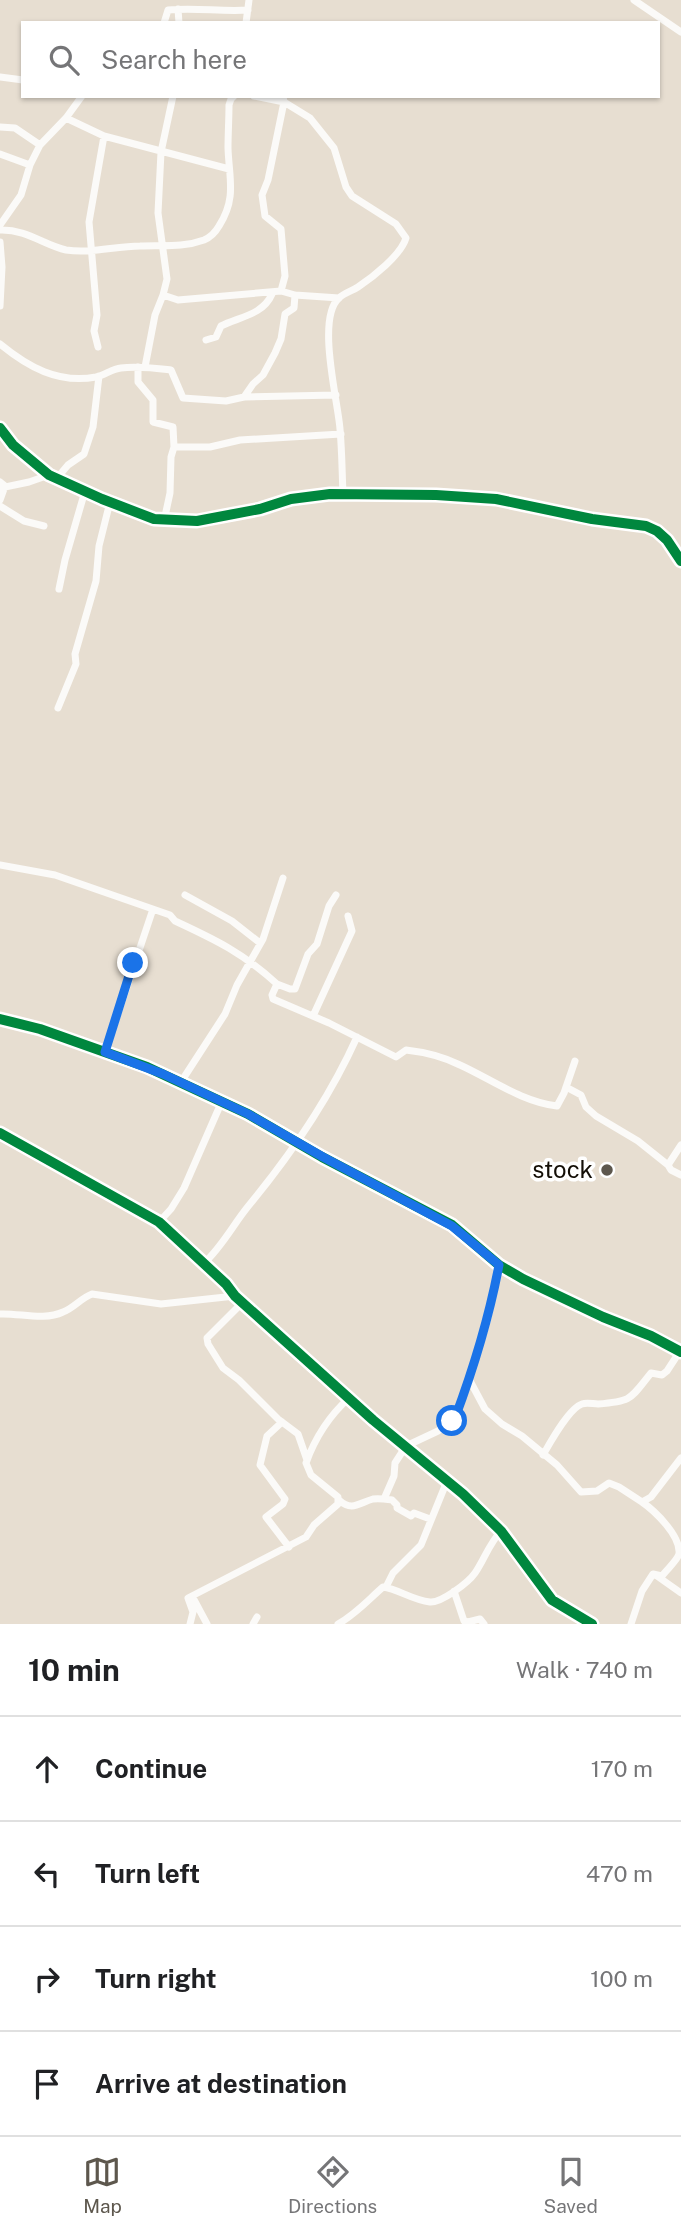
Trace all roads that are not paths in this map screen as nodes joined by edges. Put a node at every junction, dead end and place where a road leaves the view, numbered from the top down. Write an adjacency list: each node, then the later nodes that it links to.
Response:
1 (248, 0): 4 (street)
2 (634, 0): 8 (street)
3 (178, 9): 4 (street); 5 (street); 6 (street)
4 (248, 10): 7 (street)
5 (164, 21)
6 (179, 21)
7 (246, 21)
8 (681, 32)
9 (0, 77): 10 (street)
10 (21, 80)
11 (79, 98): 15 (street)
12 (173, 98): 19 (street)
13 (233, 98): 22 (street)
14 (283, 99): 27 (street); 31 (street)
15 (66, 118): 17 (street); 18 (street)
16 (0, 127): 18 (street)
17 (104, 136): 19 (street); 26 (street)
18 (40, 145): 21 (street)
19 (162, 152): 22 (street); 25 (street)
20 (0, 154): 21 (street)
21 (30, 165): 23 (street)
22 (229, 169): 25 (street)
23 (0, 227): 26 (street)
24 (0, 242): 32 (street)
25 (164, 248): 26 (street); 29 (street)
26 (90, 251): 35 (street)
27 (281, 291): 28 (street); 30 (street)
28 (272, 294): 29 (street); 33 (street)
29 (163, 295): 36 (street)
30 (295, 295): 31 (street); 39 (street)
31 (339, 298): 38 (street)
32 (0, 306)
33 (206, 340)
34 (0, 344): 37 (street)
35 (98, 347)
36 (142, 367): 37 (street); 39 (street); 42 (street)
37 (99, 376): 43 (street)
38 (336, 395): 39 (street); 41 (street)
39 (244, 397)
40 (0, 428): 43 (street)
41 (341, 433): 42 (street); 46 (street)
42 (174, 447): 50 (street)
43 (53, 476): 44 (street); 45 (street)
44 (2, 486): 47 (street)
45 (85, 491): 48 (street); 53 (street)
46 (343, 494): 50 (street); 52 (street)
47 (0, 500)
48 (110, 502): 50 (street); 54 (street)
49 (0, 506): 51 (street)
50 (164, 521)
51 (44, 526)
52 (681, 561)
53 (59, 589)
54 (58, 708)
55 (0, 865): 59 (street)
56 (284, 878): 61 (street)
57 (185, 895): 61 (street)
58 (336, 895): 63 (street)
59 (153, 909): 62 (street); 67 (street)
60 (348, 916): 64 (street)
61 (260, 943): 62 (street)
62 (250, 961): 63 (street); 69 (street)
63 (277, 984): 64 (street)
64 (313, 1016): 66 (street)
65 (0, 1019): 67 (street)
66 (358, 1037): 70 (street); 73 (street)
67 (105, 1052): 69 (street)
68 (575, 1061): 70 (street)
69 (181, 1082): 71 (street)
70 (566, 1087): 75 (street)
71 (222, 1101): 73 (street); 77 (street)
72 (0, 1133): 77 (street)
73 (298, 1142): 78 (street); 79 (street)
74 (681, 1145): 75 (street)
75 (668, 1165): 76 (street)
76 (681, 1174)
77 (159, 1222): 78 (street)
78 (204, 1263): 80 (street)
79 (499, 1265): 83 (street); 84 (street)
80 (235, 1296): 81 (street); 82 (street)
81 (243, 1302): 85 (street); 86 (street)
82 (0, 1314)
83 (680, 1352): 88 (street)
84 (469, 1379): 87 (street); 88 (street)
85 (349, 1398): 87 (street); 90 (street)
86 (282, 1422): 90 (street); 97 (street)
87 (406, 1446): 91 (street); 92 (street)
88 (543, 1455): 94 (street)
89 (681, 1458): 94 (street)
90 (307, 1460): 93 (street)
91 (447, 1481): 95 (street); 96 (street)
92 (384, 1499): 93 (street); 95 (street)
93 (339, 1500): 97 (street)
94 (642, 1502): 98 (street)
95 (430, 1519): 99 (street)
96 (501, 1531): 100 (street); 107 (street)
97 (289, 1547): 102 (street)
98 (653, 1574): 101 (street); 108 (street)
99 (386, 1587): 100 (street); 105 (street)
100 (454, 1591): 106 (street)
101 (681, 1593)
102 (192, 1596): 103 (street); 104 (street)
103 (193, 1622)
104 (207, 1624)
105 (338, 1624)
106 (484, 1624)
107 (592, 1624)
108 (631, 1624)

